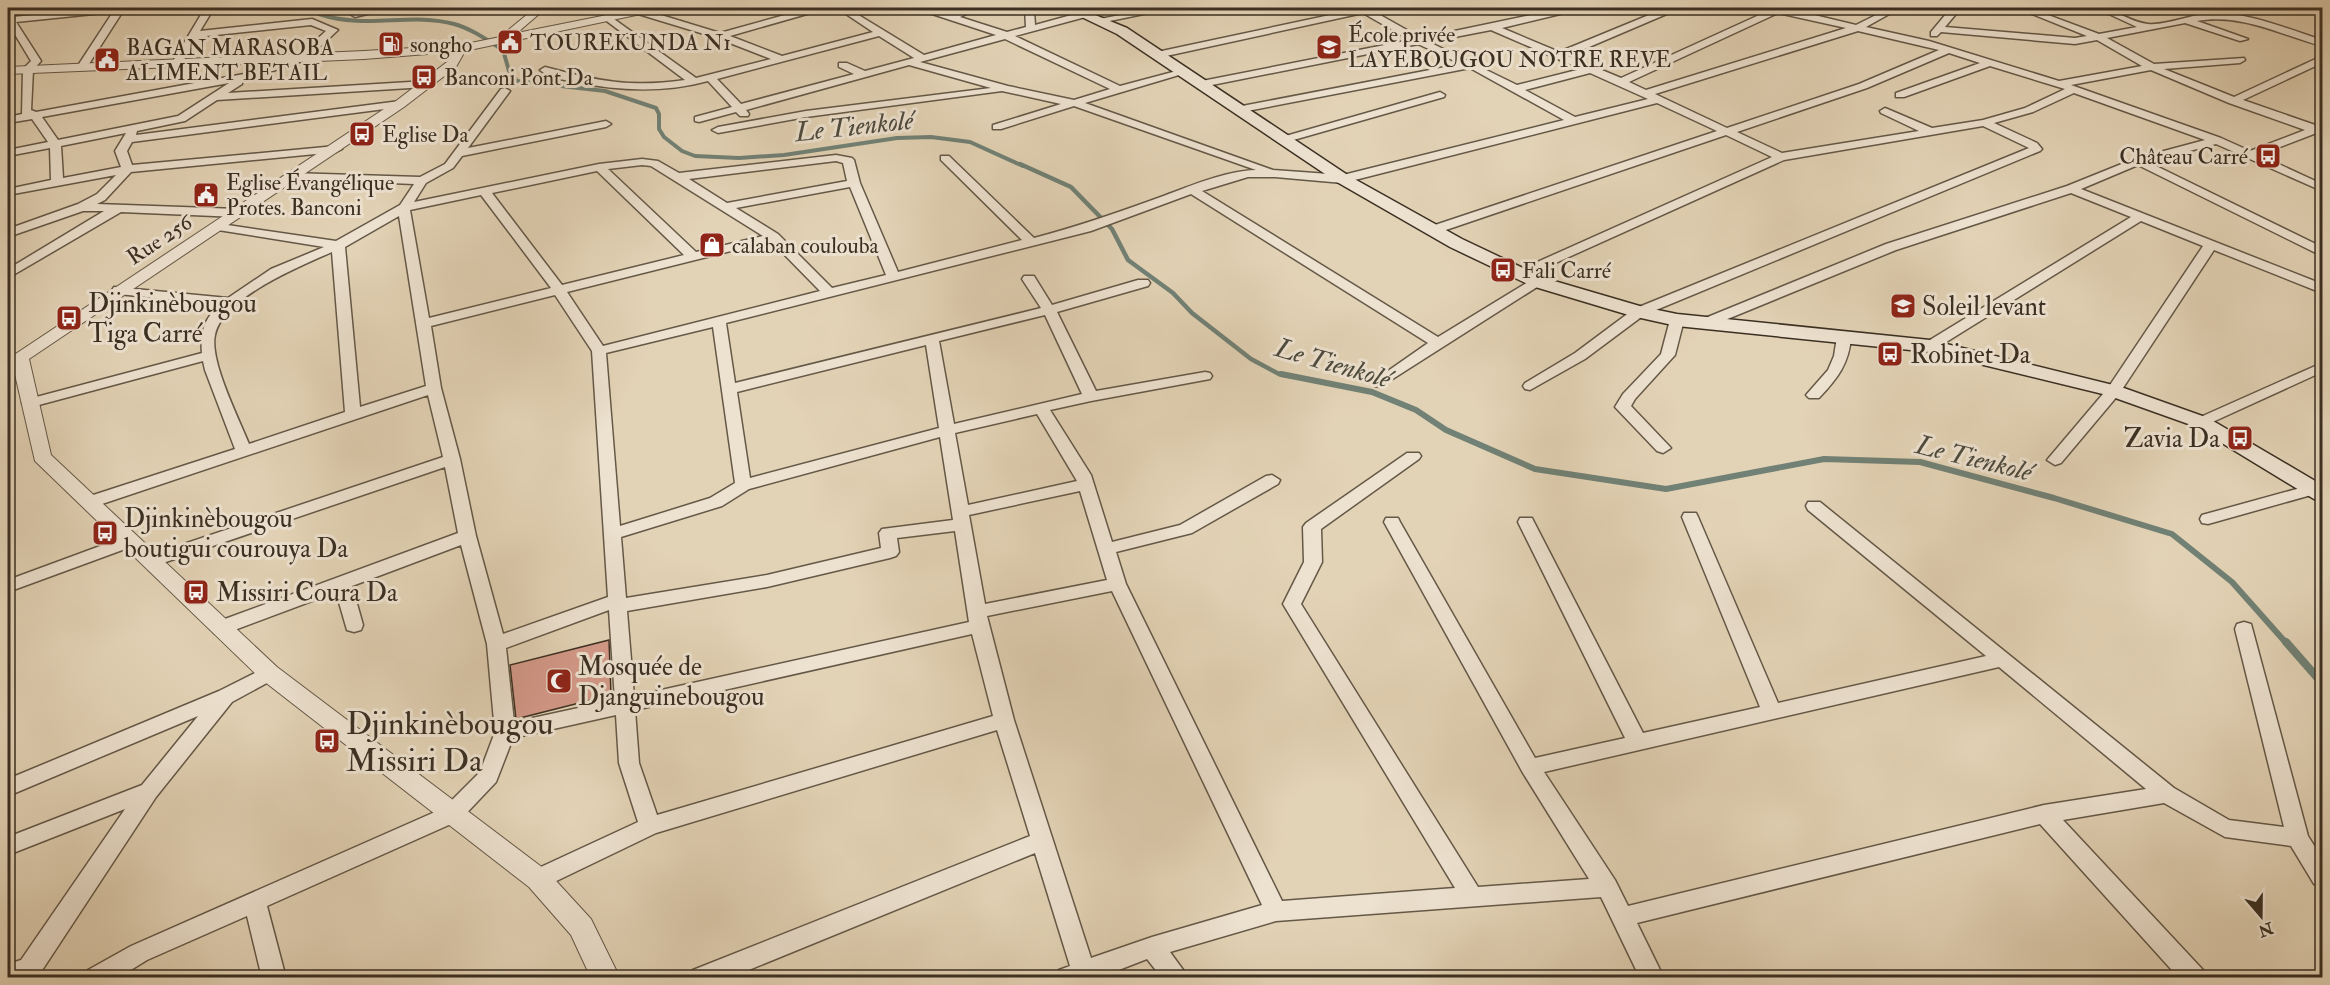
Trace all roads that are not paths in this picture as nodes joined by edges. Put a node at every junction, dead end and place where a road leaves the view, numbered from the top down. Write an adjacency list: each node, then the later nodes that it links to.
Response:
1 (120, 8): 2 (street); 29 (street); 59 (street)
2 (127, 8)
3 (209, 8): 37 (street)
4 (388, 8): 24 (street)
5 (541, 8): 41 (street)
6 (818, 8): 39 (street)
7 (841, 8): 36 (street)
8 (923, 8): 28 (street)
9 (975, 8): 28 (street)
10 (1033, 8): 32 (street)
11 (1168, 8): 25 (street)
12 (1377, 8): 22 (street)
13 (1574, 8): 31 (street)
14 (1673, 8): 49 (street)
15 (1777, 8): 33 (street); 70 (street)
16 (1896, 8): 33 (street)
17 (1930, 8): 23 (street)
18 (2022, 8): 40 (street)
19 (2100, 8): 34 (street)
20 (2185, 8): 27 (street)
21 (646, 9): 26 (street); 39 (street)
22 (1365, 10): 43 (street); 48 (street)
23 (1955, 10): 35 (street)
24 (355, 14)
25 (1085, 14): 32 (street); 48 (main road)
26 (607, 16): 41 (street); 69 (street)
27 (2209, 16): 30 (street); 45 (street)
28 (951, 17): 38 (street)
29 (8, 18): 61 (street)
30 (2187, 21): 34 (street); 42 (street)
31 (1492, 27): 43 (street); 49 (street)
32 (1031, 28): 38 (street)
33 (1857, 28): 44 (street); 79 (street)
34 (2149, 28): 40 (street)
35 (1938, 29): 40 (street); 44 (street)
36 (880, 33): 51 (street); 54 (street)
37 (193, 35): 50 (street); 55 (street)
38 (1005, 35): 54 (street); 74 (street)
39 (720, 36): 51 (street)
40 (2099, 37): 60 (street)
41 (503, 39): 46 (street)
42 (2243, 39)
43 (1419, 41): 58 (street); 72 (street)
44 (1926, 43): 47 (street)
45 (2322, 43)
46 (461, 48): 50 (street); 71 (street, Rue 256)
47 (1948, 50): 56 (street); 100 (street)
48 (1157, 55): 65 (main road)
49 (1561, 55): 62 (street)
50 (302, 58): 55 (street); 67 (street)
51 (781, 59): 68 (street)
52 (2322, 59): 84 (street)
53 (2240, 60): 60 (street)
54 (917, 61): 66 (street); 76 (street)
55 (177, 63): 59 (street)
56 (1989, 63): 73 (street); 81 (street)
57 (843, 65): 66 (street)
58 (1472, 65): 77 (street); 87 (street)
59 (82, 66): 61 (street)
60 (2152, 67): 73 (street); 84 (street)
61 (28, 69): 63 (street); 90 (street)
62 (1592, 69): 70 (street); 77 (street)
63 (8, 70)
64 (545, 70): 69 (street)
65 (1184, 72): 72 (main road); 74 (street)
66 (866, 75): 88 (street)
67 (246, 77): 82 (street); 90 (street)
68 (710, 77): 69 (street); 88 (street)
69 (694, 82)
70 (1622, 82): 79 (street)
71 (426, 84): 82 (street); 86 (street, Rue 256)
72 (1202, 84): 87 (main road)
73 (2058, 84): 75 (street)
74 (1119, 88): 85 (street)
75 (2074, 88): 95 (street); 104 (street)
76 (1007, 89): 85 (street); 93 (street)
77 (1515, 89): 94 (street)
78 (505, 91): 108 (street)
79 (1646, 93): 83 (street)
80 (1440, 94): 103 (street)
81 (1900, 95)
82 (215, 97): 102 (street)
83 (1659, 99): 94 (street); 100 (street)
84 (2233, 101): 98 (street)
85 (1074, 103): 97 (street); 115 (street)
86 (400, 104): 102 (street); 106 (street, Rue 256)
87 (1242, 109): 103 (main road)
88 (738, 110): 91 (street); 93 (street)
89 (1885, 111): 101 (street)
90 (35, 115): 92 (street); 105 (street)
91 (699, 119)
92 (8, 120)
93 (758, 121): 99 (street)
94 (1575, 121): 118 (street)
95 (1984, 123): 101 (street); 154 (street)
96 (606, 124): 108 (street)
97 (997, 127)
98 (2319, 128): 109 (street)
99 (718, 130)
100 (1727, 131): 110 (street); 134 (street)
101 (1929, 131): 110 (street)
102 (130, 134): 105 (street); 114 (street)
103 (1286, 139): 118 (main road)
104 (2217, 140): 109 (street); 112 (street)
105 (55, 143): 107 (street); 120 (street)
106 (336, 149): 114 (street); 116 (street, Rue 256)
107 (8, 153)
108 (458, 154): 119 (street)
109 (2251, 154): 122 (street)
110 (1781, 157): 143 (street)
111 (945, 158): 137 (street)
112 (2138, 161): 123 (street); 140 (street)
113 (600, 166): 117 (street); 125 (street); 141 (street)
114 (128, 169): 120 (street); 127 (street)
115 (1275, 173): 118 (street); 124 (street)
116 (296, 175): 119 (street); 131 (street, Rue 256)
117 (679, 177): 121 (street); 128 (street)
118 (1343, 179): 134 (main road)
119 (422, 181): 130 (street)
120 (57, 182): 126 (street)
121 (854, 183): 128 (street); 144 (street)
122 (2320, 184)
123 (2071, 189): 132 (street); 158 (street)
124 (1192, 190): 137 (street); 161 (street)
125 (484, 191): 130 (street); 150 (street)
126 (8, 192)
127 (82, 207): 129 (street); 135 (street)
128 (724, 207): 136 (street)
129 (119, 208): 131 (street); 142 (street)
130 (404, 208): 138 (street); 157 (street)
131 (238, 213): 133 (street, Rue 256)
132 (2140, 217): 139 (street); 162 (street)
133 (218, 226): 138 (street); 149 (street, Rue 256)
134 (1433, 230): 143 (main road)
135 (8, 233)
136 (774, 237): 141 (street); 151 (street)
137 (1030, 241): 144 (street)
138 (338, 245): 152 (street); 177 (street)
139 (2210, 246): 148 (street); 172 (street)
140 (2322, 252)
141 (693, 257): 150 (street)
142 (8, 274)
143 (1520, 274): 147 (main road)
144 (893, 275): 151 (street)
145 (1029, 279): 153 (street)
146 (1143, 282): 153 (street)
147 (1538, 282): 154 (main road); 161 (street)
148 (2322, 289)
149 (119, 290): 152 (street); 165 (street, Rue 256)
150 (559, 290): 157 (street); 163 (street)
151 (828, 291): 156 (street)
152 (231, 302): 164 (street)
153 (1049, 310): 160 (street); 174 (street)
154 (1639, 312): 155 (main road); 169 (street)
155 (1677, 320): 158 (main road); 180 (street)
156 (719, 321): 163 (street); 171 (street)
157 (424, 323): 170 (street)
158 (1703, 324): 159 (main road)
159 (1844, 337): 162 (main road); 173 (street)
160 (932, 339): 171 (street); 179 (street)
161 (1438, 343): 168 (street)
162 (1930, 346): 172 (main road)
163 (599, 351): 196 (street)
164 (210, 356): 175 (street); 181 (street)
165 (14, 359): 175 (street)
166 (2322, 367): 178 (street)
167 (1205, 376): 174 (street)
168 (1380, 383)
169 (1530, 386)
170 (434, 388): 177 (street); 183 (street)
171 (729, 390): 187 (street)
172 (2114, 392): 178 (main road); 184 (street)
173 (1814, 395)
174 (1091, 396): 176 (street)
175 (30, 403): 189 (street)
176 (1041, 408): 179 (street); 186 (street)
177 (352, 415): 181 (street)
178 (2201, 422): 188 (main road)
179 (946, 431): 187 (street); 192 (street)
180 (1663, 448)
181 (244, 451): 189 (street)
182 (1413, 456): 231 (street)
183 (452, 459): 197 (street); 200 (street)
184 (2055, 460)
185 (1272, 480): 199 (street)
186 (1086, 484): 192 (street); 199 (street)
187 (743, 485): 196 (street)
188 (2320, 490): 193 (street)
189 (90, 502): 198 (street)
190 (1814, 506): 210 (street)
191 (1689, 517): 214 (street)
192 (961, 518): 204 (street); 205 (street)
193 (2208, 519)
194 (1392, 522): 218 (street)
195 (1526, 522): 217 (street)
196 (613, 534): 204 (street)
197 (467, 536): 201 (street); 209 (street)
198 (130, 541): 200 (street); 203 (street)
199 (1106, 549): 202 (street)
200 (151, 561): 207 (street)
201 (342, 583): 206 (street); 207 (street)
202 (1117, 584): 205 (street); 233 (street)
203 (8, 586)
204 (618, 603): 209 (street); 213 (street)
205 (978, 619): 213 (street); 215 (street)
206 (354, 626)
207 (221, 628): 211 (street)
208 (2244, 629): 225 (street)
209 (496, 644): 216 (street)
210 (2004, 659): 214 (street); 221 (street)
211 (269, 673): 212 (street); 222 (street)
212 (225, 697): 219 (street); 220 (street)
213 (625, 705): 216 (street); 224 (street)
214 (1772, 712): 217 (street)
215 (1005, 720): 224 (street); 226 (street)
216 (505, 732): 222 (street)
217 (1637, 742): 218 (street)
218 (1530, 767): 230 (street)
219 (8, 788)
220 (149, 791): 227 (street); 236 (street)
221 (2167, 794): 223 (street); 225 (street)
222 (452, 814): 229 (street); 232 (street)
223 (2044, 814): 234 (street); 244 (street)
224 (650, 826): 229 (street)
225 (2298, 838): 228 (street)
226 (1043, 840): 237 (street); 241 (street)
227 (8, 846)
228 (2322, 877)
229 (538, 879): 240 (street)
230 (1607, 887): 231 (street); 234 (street)
231 (1472, 895): 233 (street)
232 (255, 902): 238 (street); 239 (street)
233 (1276, 911): 235 (street)
234 (1622, 917): 243 (street)
235 (1152, 947): 237 (street); 242 (street)
236 (20, 974)
237 (1076, 975)
238 (96, 978)
239 (274, 978)
240 (606, 978)
241 (701, 978)
242 (1177, 978)
243 (1652, 978)
244 (2195, 978)

